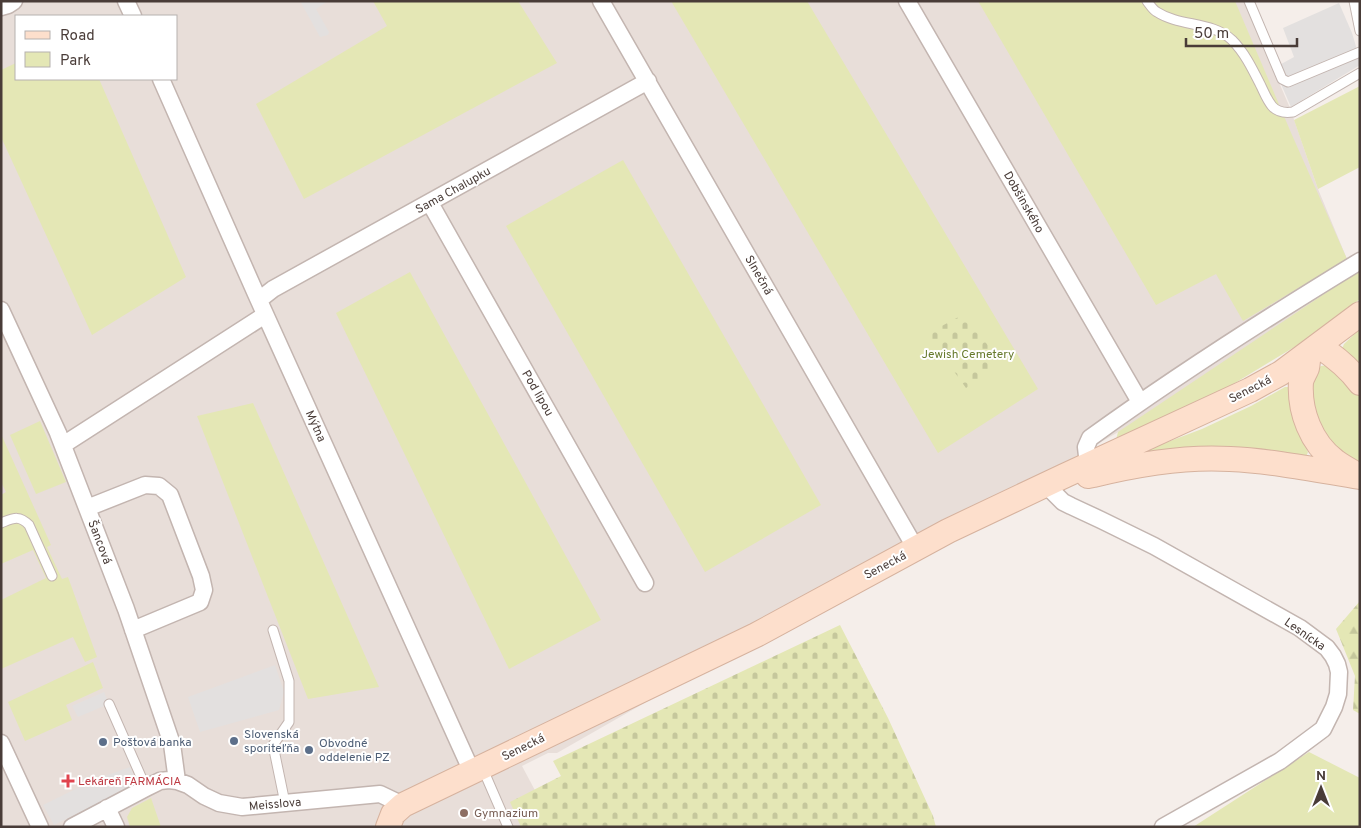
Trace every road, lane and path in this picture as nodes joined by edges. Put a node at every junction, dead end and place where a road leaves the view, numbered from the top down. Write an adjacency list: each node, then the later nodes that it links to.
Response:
1 (14, 1): 8 (street)
2 (126, 1): 9 (street)
3 (601, 1): 14 (street, Slnečná)
4 (907, 1): 22 (street, Dobšinského)
5 (1147, 1): 12 (lane)
6 (1249, 1): 11 (lane)
7 (1354, 1): 10 (lane)
8 (1, 7)
9 (133, 15)
10 (1360, 31)
11 (1360, 52)
12 (1360, 73)
13 (161, 80): 17 (street, Mýtna)
14 (648, 81): 15 (street, Sama Chalupku); 29 (street, Slnečná)
15 (430, 203): 17 (street, Sama Chalupku); 31 (street, Pod lipou)
16 (1360, 261): 22 (street)
17 (262, 307): 23 (street, Sama Chalupku); 36 (street, Mýtna)
18 (1, 310): 23 (street, Šancová)
19 (1360, 314): 20 (main road, Senecká)
20 (1314, 349): 21 (main road); 24 (main road, Senecká); 25 (main road)
21 (1360, 383)
22 (1140, 402): 24 (street)
23 (63, 445): 27 (street, Šancová)
24 (1088, 464): 26 (main road, Senecká)
25 (1360, 477): 26 (main road)
26 (1054, 480): 29 (main road, Senecká); 47 (street, Lesnícka)
27 (87, 508): 32 (street, Šancová); 32 (street)
28 (1, 523): 30 (lane)
29 (916, 549): 36 (main road, Senecká)
30 (52, 576)
31 (645, 583)
32 (133, 630): 37 (street, Šancová)
33 (273, 630): 39 (lane)
34 (109, 704): 38 (lane)
35 (1, 743): 42 (street)
36 (477, 769): 40 (main road, Senecká); 46 (lane)
37 (177, 781): 38 (street); 39 (street, Meisslova)
38 (146, 788): 41 (street)
39 (285, 803): 40 (street, Meisslova)
40 (403, 805): 45 (main road)
41 (107, 808): 43 (street); 44 (street)
42 (40, 827)
43 (72, 827)
44 (116, 827)
45 (388, 827)
46 (508, 827)
47 (1163, 827)

